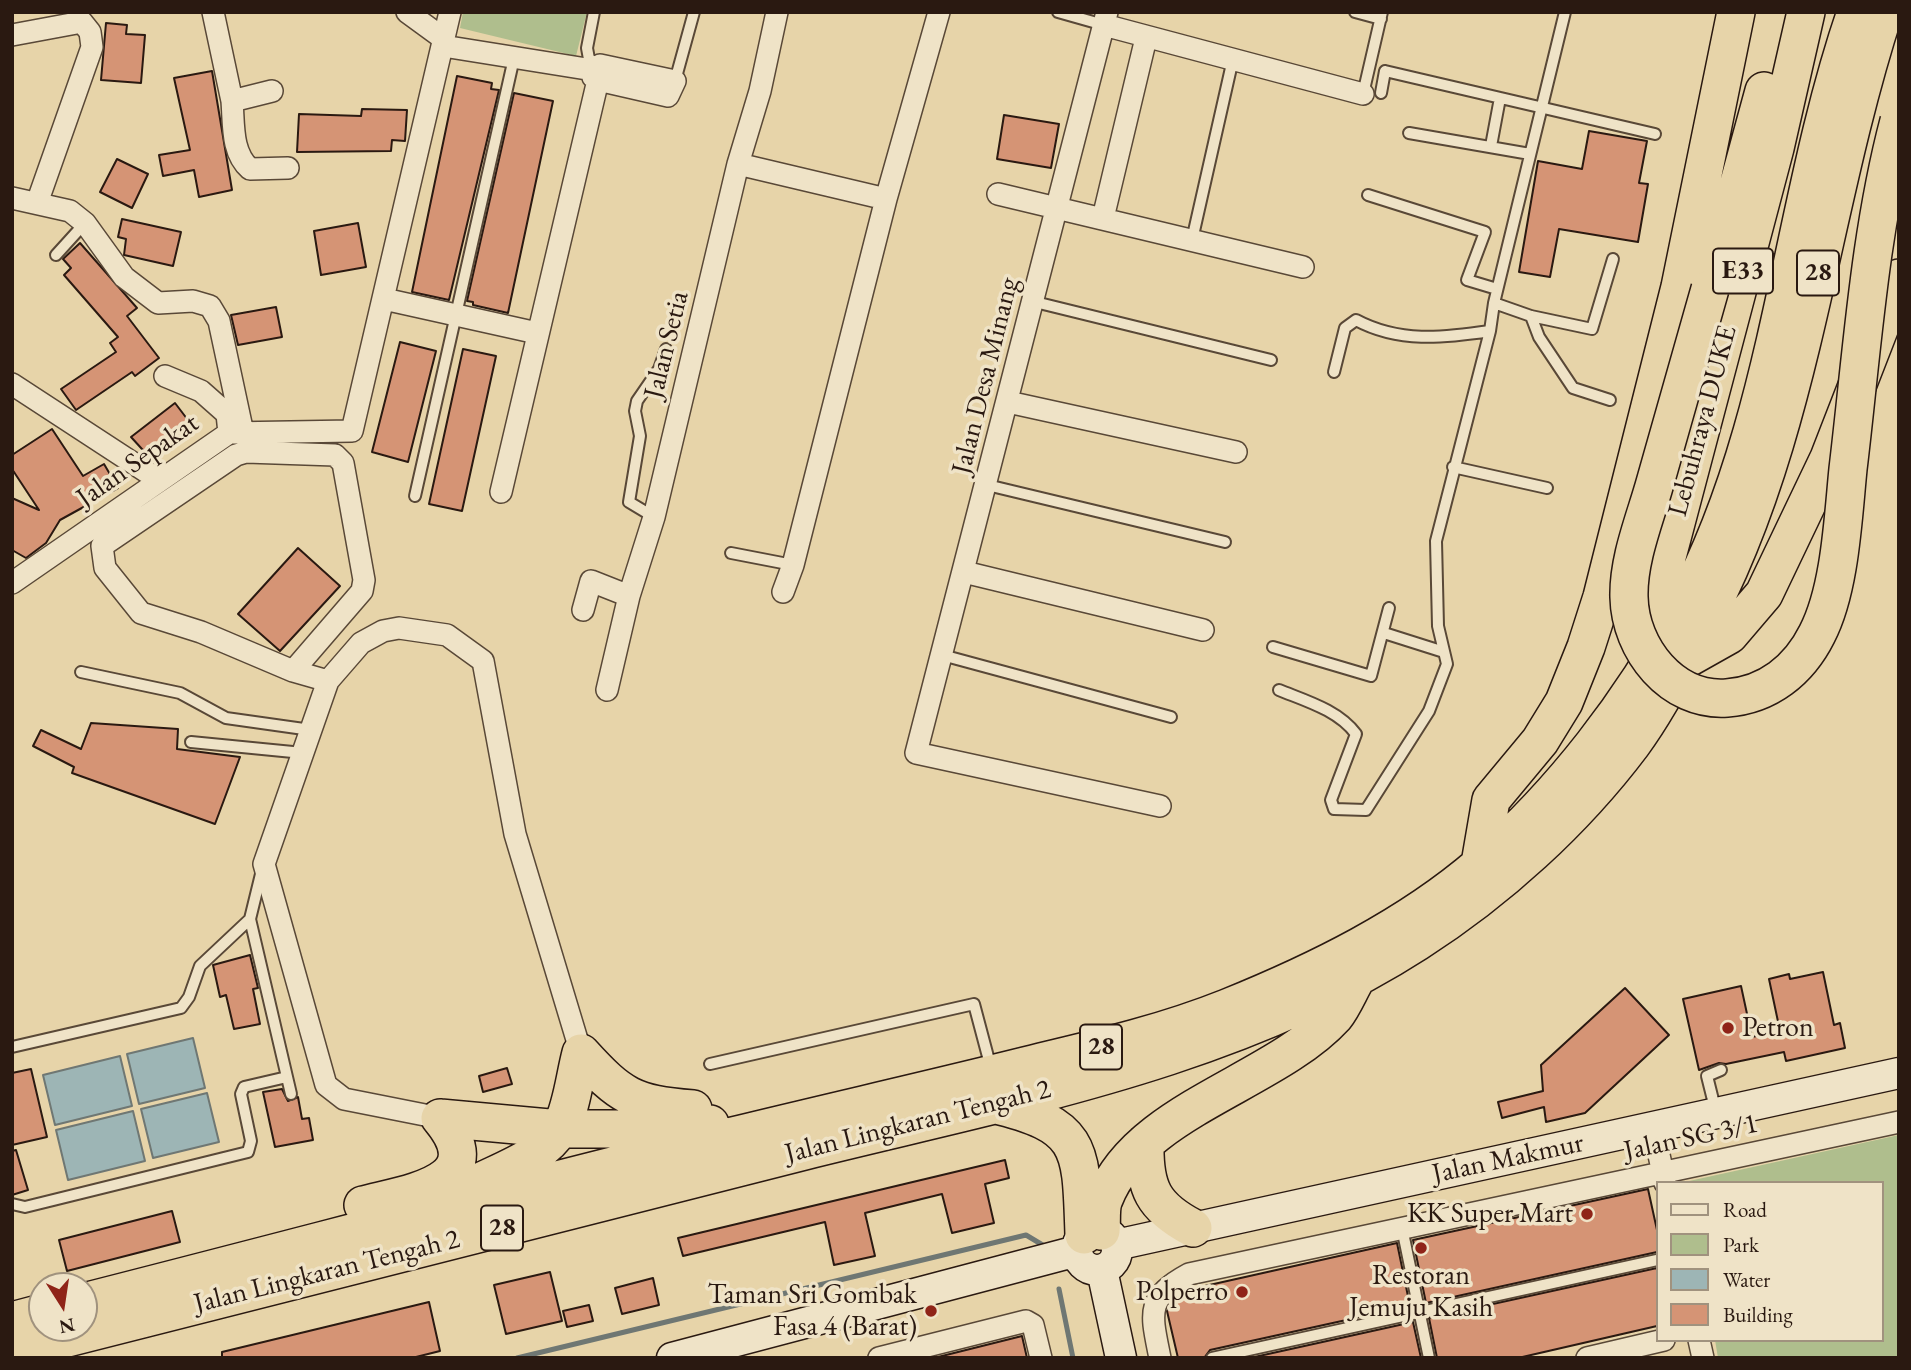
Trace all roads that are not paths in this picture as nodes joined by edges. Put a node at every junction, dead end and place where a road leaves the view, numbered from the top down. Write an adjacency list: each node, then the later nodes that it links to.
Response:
1 (213, 12): 28 (street)
2 (407, 12): 20 (street)
3 (450, 12): 20 (street)
4 (594, 12): 23 (lane)
5 (694, 12): 24 (lane)
6 (777, 12): 35 (street, Jalan Setia)
7 (939, 12): 40 (street)
8 (1058, 12): 17 (lane)
9 (1355, 12): 16 (lane)
10 (1565, 12): 29 (lane)
11 (1736, 12): 102 (highway)
12 (1792, 12): 30 (highway, bridge)
13 (1806, 12): 84 (highway, Lebuhraya DUKE / E33)
14 (1856, 12): 74 (highway, Jalan Lingkaran Tengah 2 / 28)
15 (1884, 12): 74 (highway, Jalan Lingkaran Tengah 2 / 28)
16 (1381, 16): 26 (lane)
17 (1106, 19): 19 (street); 42 (street, Jalan Desa Minang)
18 (12, 35): 41 (street)
19 (1146, 38): 22 (street); 43 (street)
20 (443, 43): 21 (street); 51 (street)
21 (514, 58): 23 (street); 55 (lane)
22 (1233, 58): 26 (street); 45 (lane)
23 (596, 73): 24 (street); 57 (street)
24 (671, 89)
25 (272, 92): 28 (street)
26 (1372, 93): 27 (lane)
27 (1500, 98): 29 (lane); 33 (lane)
28 (232, 101): 36 (street)
29 (1541, 108): 32 (lane); 34 (lane)
30 (1899, 121)
31 (1409, 133): 33 (lane)
32 (1655, 134)
33 (1491, 146): 34 (lane)
34 (1530, 154): 50 (lane)
35 (738, 164): 40 (street); 73 (street, Jalan Setia)
36 (288, 168)
37 (999, 194): 42 (street)
38 (1368, 195): 50 (lane)
39 (12, 198): 41 (street)
40 (886, 199): 77 (street)
41 (37, 203): 44 (street)
42 (1055, 208): 43 (street); 52 (street, Jalan Desa Minang)
43 (1102, 218): 45 (street)
44 (85, 223): 46 (lane); 65 (street)
45 (1192, 240): 48 (street)
46 (56, 255)
47 (1613, 259): 54 (lane)
48 (1303, 267)
49 (1899, 278): 90 (highway)
50 (1497, 289): 53 (lane)
51 (384, 299): 55 (street); 65 (street, Jalan Sepakat)
52 (1035, 302): 59 (lane); 64 (street, Jalan Desa Minang)
53 (1494, 303): 54 (lane); 56 (lane)
54 (1531, 316): 63 (lane)
55 (454, 317): 57 (street); 72 (lane)
56 (1490, 331): 60 (lane); 67 (lane)
57 (537, 333): 71 (street)
58 (666, 349): 73 (lane)
59 (1271, 360)
60 (1334, 372)
61 (164, 376): 65 (street)
62 (12, 384): 68 (street)
63 (1611, 400)
64 (1008, 402): 66 (street); 69 (street, Jalan Desa Minang)
65 (236, 433): 68 (street, Jalan Sepakat)
66 (1236, 452)
67 (1453, 467): 70 (lane); 88 (lane)
68 (159, 480): 79 (street, Jalan Sepakat)
69 (987, 485): 75 (lane); 78 (street, Jalan Desa Minang)
70 (1547, 488)
71 (500, 492)
72 (415, 496)
73 (654, 517): 81 (street, Jalan Setia)
74 (1730, 532): 84 (highway, Jalan Lingkaran Tengah 2 / 28); 90 (highway, Jalan Lingkaran Tengah 2 / 28)
75 (1225, 542)
76 (731, 553): 77 (lane)
77 (793, 565): 80 (street)
78 (964, 572): 85 (street); 89 (street, Jalan Desa Minang)
79 (17, 573)
80 (783, 592)
81 (629, 596): 83 (street); 94 (street, Jalan Setia)
82 (1389, 608): 86 (lane)
83 (583, 610)
84 (1671, 627): 102 (highway, Jalan Lingkaran Tengah 2 / 28)
85 (1203, 630)
86 (1384, 633): 87 (lane); 88 (lane)
87 (1273, 647)
88 (1444, 652): 95 (lane)
89 (942, 655): 96 (lane); 100 (street, Jalan Desa Minang)
90 (1680, 663): 104 (highway, Jalan Lingkaran Tengah 2 / 28)
91 (293, 671): 91 (street); 93 (street)
92 (81, 672): 97 (lane)
93 (328, 681): 97 (street); 106 (street)
94 (607, 690)
95 (1279, 690)
96 (1171, 717)
97 (311, 730): 99 (street)
98 (191, 742): 99 (lane)
99 (303, 753): 101 (street)
100 (1160, 806)
101 (264, 864): 103 (lane); 114 (street)
102 (1480, 864): 111 (highway, Jalan Lingkaran Tengah 2 / 28)
103 (250, 919): 105 (lane); 110 (lane)
104 (1358, 976): 111 (highway, Jalan Lingkaran Tengah 2 / 28); 119 (highway)
105 (12, 1047)
106 (581, 1053): 115 (highway); 118 (highway)
107 (710, 1064): 111 (lane)
108 (1721, 1070): 113 (lane)
109 (1899, 1073): 113 (street, Jalan Makmur)
110 (287, 1077): 112 (lane); 121 (lane)
111 (992, 1089): 115 (highway, Jalan Lingkaran Tengah 2 / 28); 125 (highway); 131 (highway, Jalan Lingkaran Tengah 2 / 28)
112 (291, 1094)
113 (1717, 1113): 117 (street, Jalan Makmur)
114 (440, 1118): 118 (highway); 127 (highway)
115 (805, 1118): 118 (highway); 122 (highway, Jalan Lingkaran Tengah 2 / 28)
116 (1899, 1122): 120 (street, Jalan SG 3/1)
117 (1653, 1127): 120 (street); 123 (street, Jalan Makmur)
118 (560, 1129): 122 (highway)
119 (1145, 1143): 123 (highway); 125 (highway)
120 (1664, 1178): 124 (street, Jalan SG 3/1)
121 (12, 1204)
122 (419, 1216): 127 (highway, Jalan Lingkaran Tengah 2 / 28)
123 (1193, 1228): 125 (street, Jalan Makmur)
124 (1402, 1228): 129 (lane); 137 (street, Jalan SG 3/1)
125 (1096, 1246): 133 (street, Jalan Makmur); 136 (street)
126 (1656, 1260): 129 (lane)
127 (159, 1283): 128 (highway, Jalan Lingkaran Tengah 2 / 28)
128 (98, 1299)
129 (1419, 1310): 138 (lane); 139 (lane)
130 (1656, 1342): 140 (street)
131 (12, 1352)
132 (907, 1355): 134 (street); 135 (street)
133 (672, 1358)
134 (880, 1358)
135 (1041, 1358)
136 (1121, 1358)
137 (1160, 1358)
138 (1212, 1358)
139 (1429, 1358)
140 (1587, 1358)

